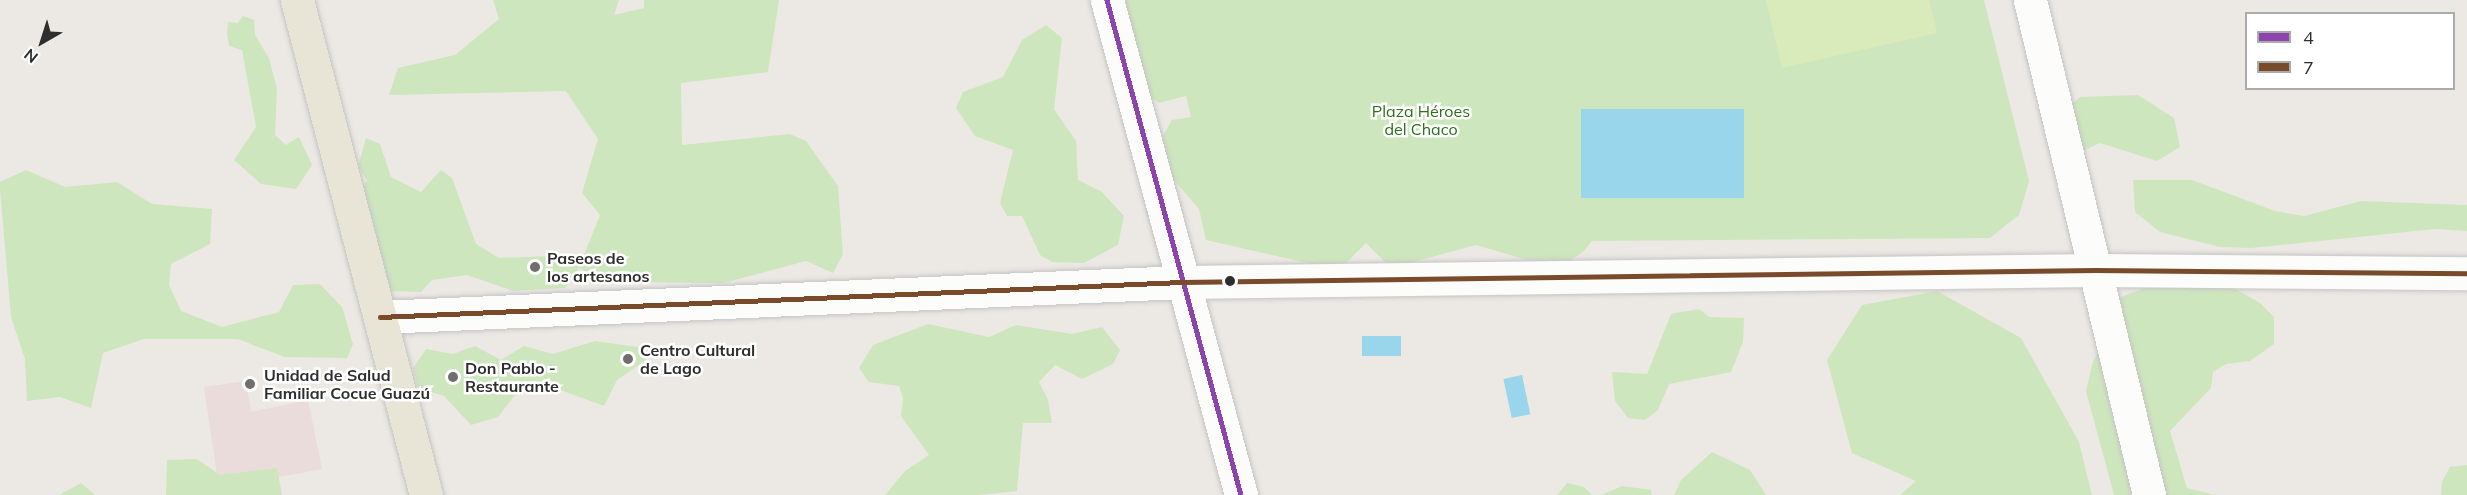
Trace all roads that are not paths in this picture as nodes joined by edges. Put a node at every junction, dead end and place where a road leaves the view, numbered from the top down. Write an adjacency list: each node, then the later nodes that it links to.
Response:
1 (297, 0): 7 (main road)
2 (1107, 0): 6 (street)
3 (2030, 0): 4 (street)
4 (2095, 270): 5 (street); 6 (street); 10 (street)
5 (2467, 273)
6 (1182, 282): 7 (street); 9 (street)
7 (380, 317): 8 (main road)
8 (426, 495)
9 (1241, 495)
10 (2149, 495)

